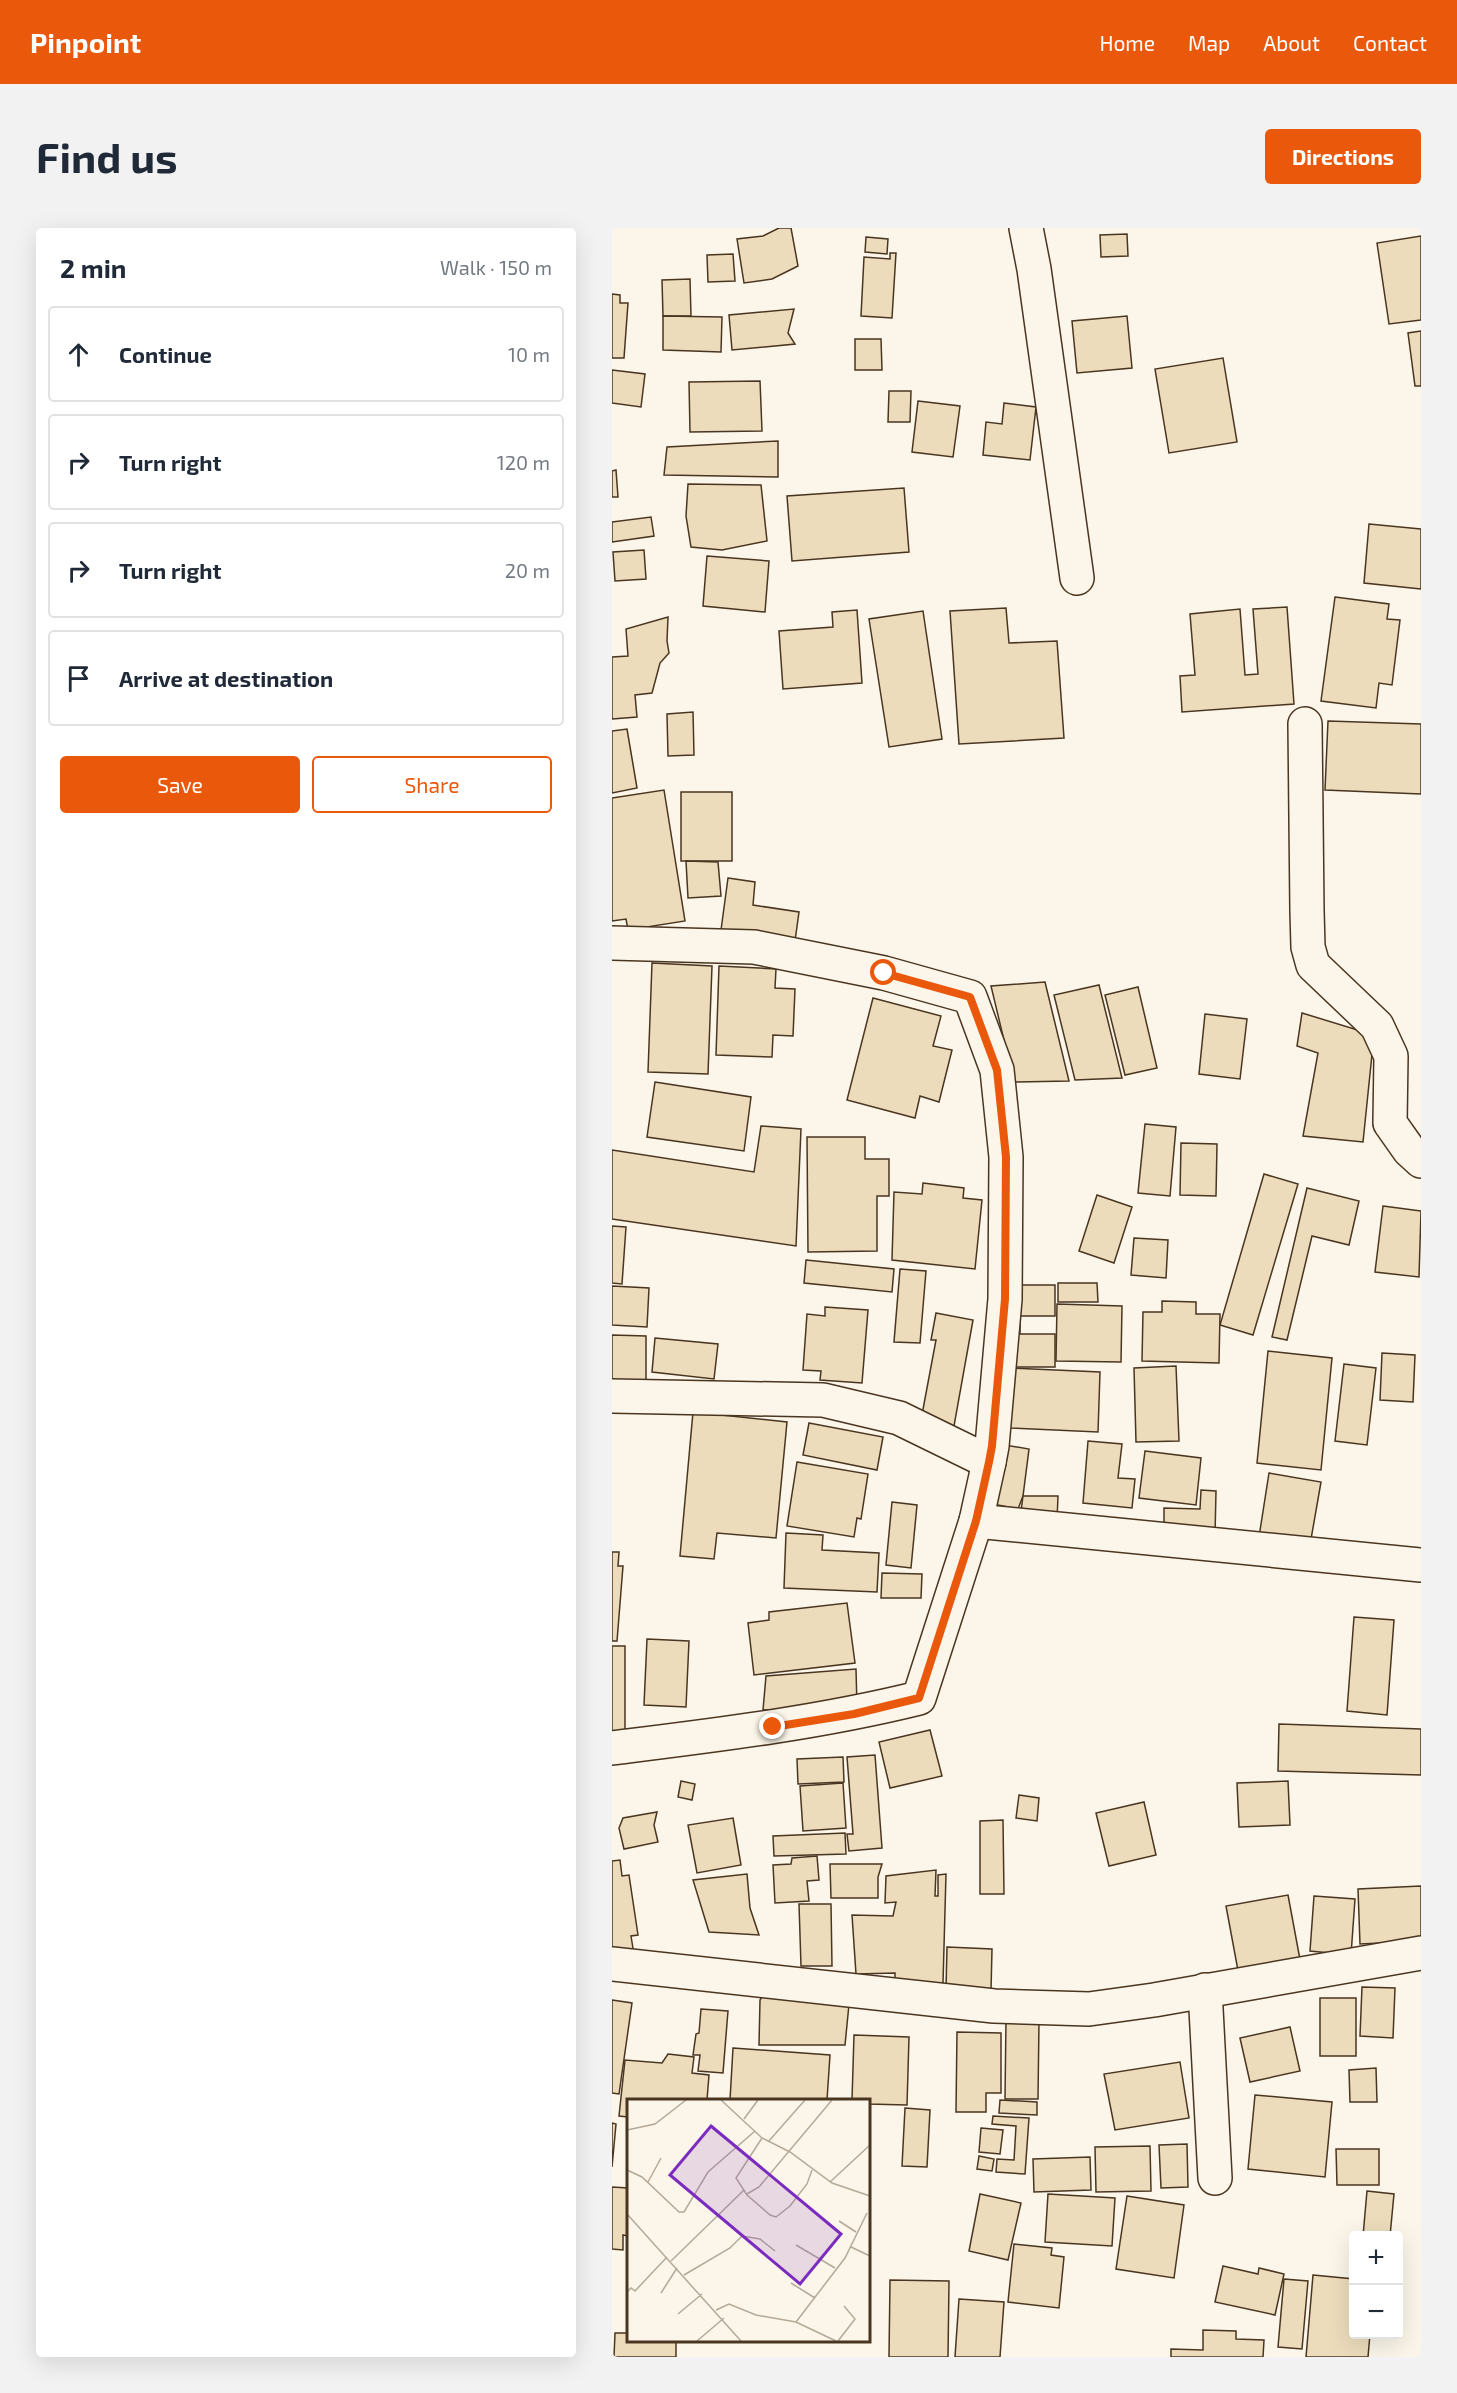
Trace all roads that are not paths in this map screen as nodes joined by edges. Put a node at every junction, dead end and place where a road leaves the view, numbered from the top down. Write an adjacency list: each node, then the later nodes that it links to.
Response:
1 (1026, 228): 2 (street)
2 (1077, 578)
3 (1305, 724): 5 (street)
4 (612, 943): 7 (street)
5 (1421, 1161)
6 (612, 1396): 7 (street)
7 (989, 1462): 8 (street)
8 (976, 1521): 9 (street); 10 (street)
9 (1421, 1566)
10 (612, 1748)
11 (1421, 1953): 13 (street)
12 (612, 1964): 13 (street)
13 (1205, 1990): 14 (street)
14 (1215, 2178)

